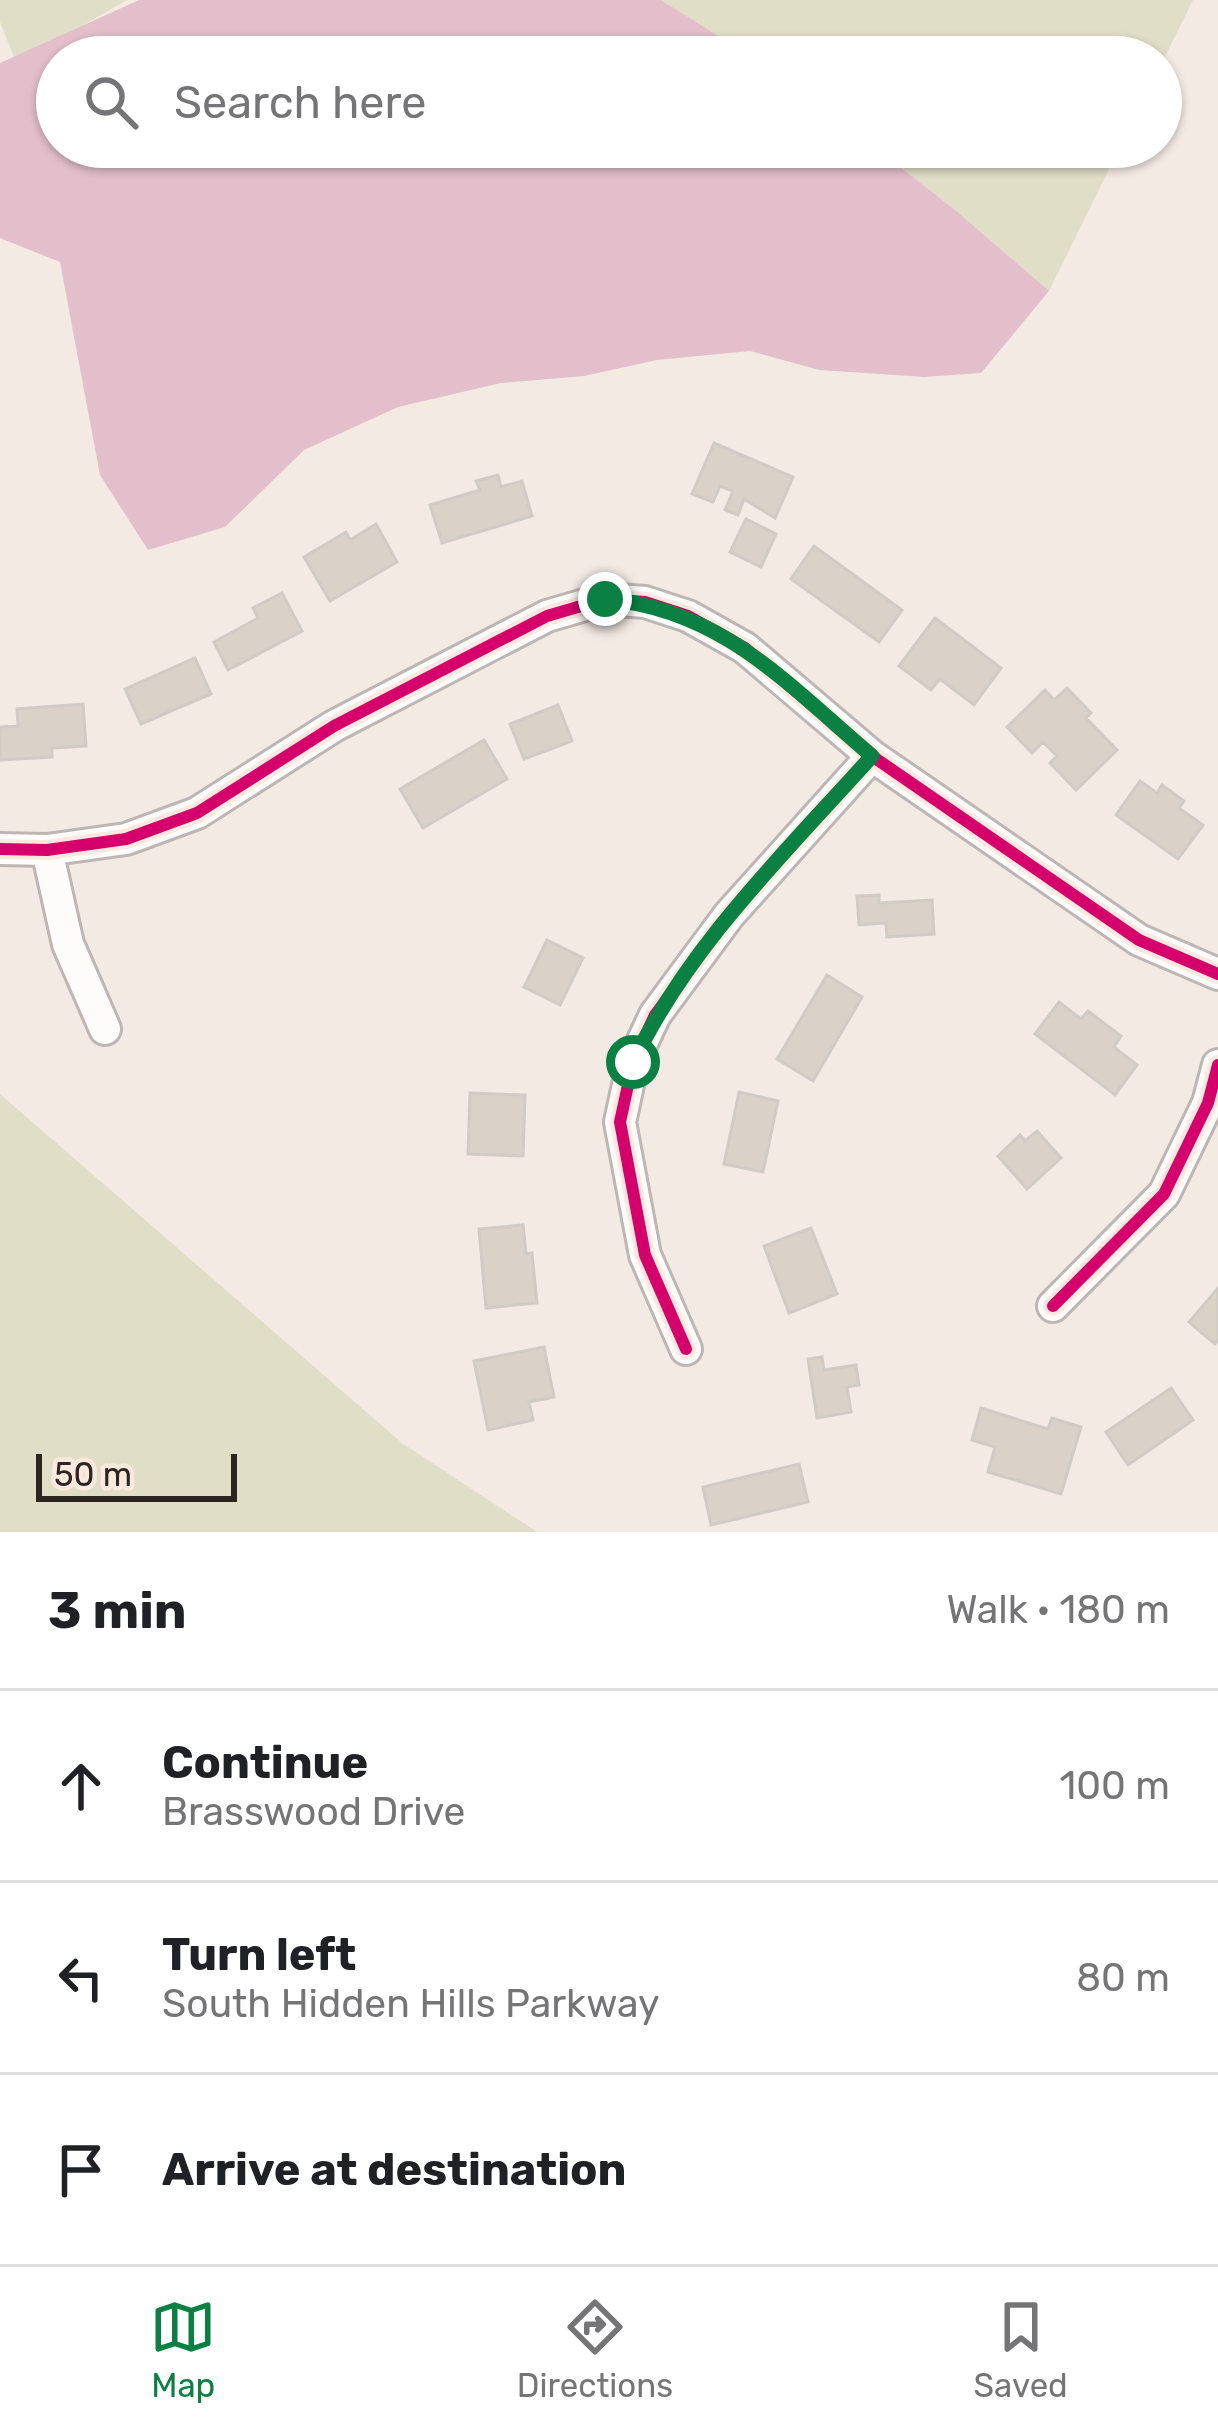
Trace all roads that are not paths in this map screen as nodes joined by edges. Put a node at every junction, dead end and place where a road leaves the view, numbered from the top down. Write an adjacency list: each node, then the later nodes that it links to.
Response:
1 (872, 756): 3 (street); 4 (street); 8 (street)
2 (0, 849): 3 (street)
3 (47, 850): 5 (street)
4 (1218, 974)
5 (105, 1029)
6 (1218, 1065): 7 (street)
7 (1053, 1306)
8 (686, 1349)

